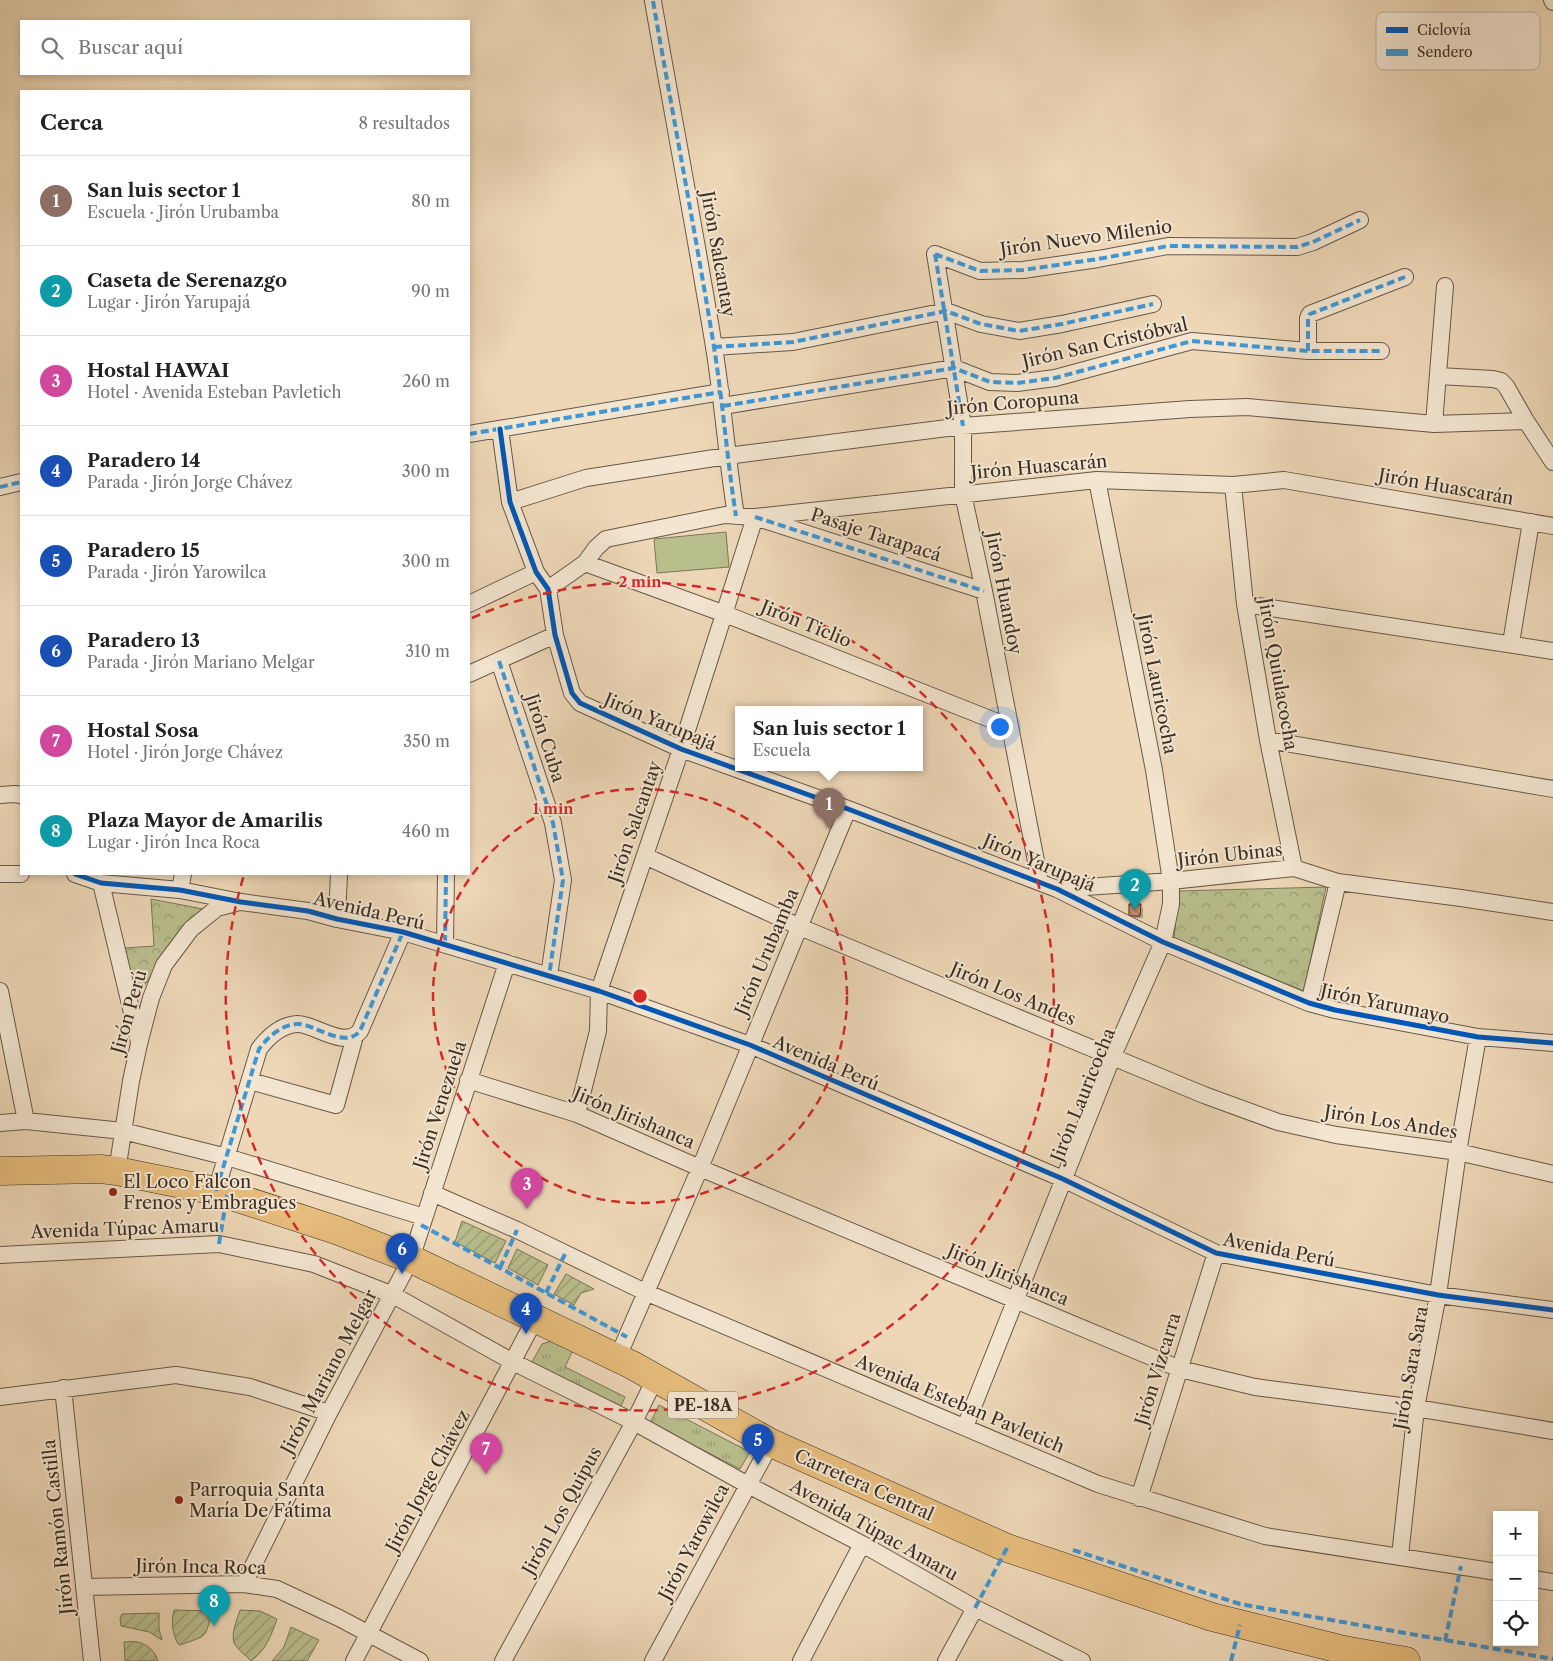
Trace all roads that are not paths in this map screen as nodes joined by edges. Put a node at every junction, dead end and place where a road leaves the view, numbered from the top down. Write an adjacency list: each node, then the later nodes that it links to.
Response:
1 (653, 0): 8 (street, Jirón Salcantay)
2 (1360, 220): 3 (street, Jirón Nuevo Milenio)
3 (935, 254): 7 (street, Jirón Huandoy)
4 (1405, 277): 9 (street)
5 (1445, 286): 12 (street)
6 (1153, 304): 7 (street)
7 (946, 311): 8 (street); 11 (street, Jirón Huandoy)
8 (714, 346): 13 (street, Jirón Salcantay)
9 (1308, 351): 10 (street, Jirón San Cristóbval); 11 (street, Jirón San Cristóbval)
10 (1381, 351)
11 (954, 368): 13 (street); 16 (street, Jirón Huandoy)
12 (1438, 376): 14 (street); 15 (street)
13 (722, 399): 17 (street); 19 (street, Jirón Salcantay)
14 (1526, 421): 15 (street, Jirón Coropuna); 20 (street)
15 (1434, 424): 16 (street, Jirón Coropuna)
16 (963, 426): 19 (street, Jirón Coropuna); 25 (street, Jirón Huandoy)
17 (500, 429): 18 (street); 26 (street, Jirón Yarupajá)
18 (470, 434)
19 (727, 456): 26 (street, Jirón Coropuna); 27 (street, Jirón Salcantay)
20 (1553, 462)
21 (1097, 480): 23 (street, Jirón Huascarán); 25 (street, Jirón Huascarán); 58 (street, Jirón Lauricocha)
22 (20, 482): 24 (street)
23 (1233, 485): 29 (street, Jirón Huascarán); 36 (street, Jirón Quiulacocha)
24 (0, 487)
25 (963, 494): 28 (street, Jirón Huascarán); 34 (street, Jirón Huandoy)
26 (510, 502): 32 (street, Jirón Yarupajá)
27 (736, 516): 28 (street, Jirón Huascarán); 31 (street, Jirón Huascarán)
28 (755, 517): 34 (street, Pasaje Tarapacá); 37 (street, Jirón Salcantay)
29 (1531, 522): 30 (street, Jirón Huascarán); 39 (street)
30 (1553, 526)
31 (585, 563): 33 (street, Jirón Huascarán); 37 (street, Jirón Ticlio)
32 (536, 572): 33 (street, Jirón Yarupajá); 35 (street)
33 (548, 590): 38 (street, Jirón Yarupajá)
34 (984, 591): 43 (street, Jirón Huandoy)
35 (470, 604)
36 (1245, 604): 39 (street); 44 (street, Jirón Quiulacocha)
37 (725, 614): 43 (street, Jirón Ticlio); 45 (street, Jirón Salcantay)
38 (555, 635): 41 (street); 45 (street, Jirón Yarupajá)
39 (1511, 644): 40 (street)
40 (1553, 651)
41 (498, 661): 42 (street); 72 (street, Jirón Cuba)
42 (470, 674)
43 (1010, 728): 59 (street, Jirón Huandoy)
44 (1268, 740): 48 (street); 51 (street, Jirón Quiulacocha)
45 (681, 749): 46 (street, Jirón Yarupajá); 50 (street, Jirón Salcantay)
46 (735, 768)
47 (742, 771): 49 (street, Jirón Yarupajá)
48 (1553, 789)
49 (848, 809): 59 (street, Jirón Yarupajá); 67 (street, Jirón Urubamba)
50 (644, 856): 67 (street, Jirón Los Andes); 74 (street, Jirón Salcantay)
51 (1294, 868): 58 (street, Jirón Ubinas); 60 (street, Jirón Ubinas)
52 (0, 874): 53 (street)
53 (20, 874)
54 (78, 875): 61 (street, Avenida Perú)
55 (183, 875): 63 (street)
56 (339, 875): 66 (street)
57 (446, 875): 70 (street)
58 (1171, 881): 62 (street, Jirón Ubinas); 69 (street, Jirón Lauricocha)
59 (1040, 882): 62 (street, Jirón Yarupajá)
60 (1338, 882): 65 (street, Jirón Ubinas); 75 (street)
61 (101, 883): 63 (street, Avenida Perú); 79 (street)
62 (1057, 889): 69 (street, Jirón Yarupajá)
63 (180, 890): 64 (street, Avenida Perú)
64 (240, 902): 66 (street, Avenida Perú); 79 (street, Jirón Perú)
65 (1553, 912)
66 (337, 919): 68 (street, Avenida Perú)
67 (800, 927): 80 (street, Jirón Urubamba); 81 (street, Jirón Los Andes)
68 (403, 932): 70 (street, Avenida Perú); 76 (street)
69 (1163, 942): 75 (street, Jirón Yarumayo); 81 (street, Jirón Lauricocha)
70 (445, 943): 71 (street, Avenida Perú)
71 (507, 963): 72 (street, Avenida Perú); 82 (street, Jirón Venezuela)
72 (549, 976): 74 (street, Avenida Perú)
73 (0, 991): 85 (street)
74 (599, 991): 80 (street, Avenida Perú); 84 (street, Jirón Salcantay)
75 (1309, 1003): 77 (street, Jirón Yarumayo)
76 (355, 1036): 83 (street); 83 (street)
77 (1478, 1037): 78 (street, Jirón Yarumayo); 88 (street, Jirón Sara Sara)
78 (1553, 1043)
79 (139, 1044): 87 (street, Jirón Perú)
80 (750, 1045): 90 (street, Jirón Urubamba); 94 (street, Avenida Perú)
81 (1112, 1058): 88 (street, Jirón Los Andes); 94 (street, Jirón Lauricocha)
82 (468, 1080): 84 (street, Jirón Jirishanca); 96 (street, Jirón Venezuela)
83 (250, 1081): 89 (street)
84 (577, 1114): 90 (street, Jirón Jirishanca)
85 (26, 1122): 86 (street); 87 (street)
86 (0, 1123)
87 (123, 1131): 89 (street); 92 (street, Jirón Perú)
88 (1458, 1152): 93 (street, Jirón Los Andes); 103 (street, Jirón Sara Sara)
89 (227, 1157): 95 (street); 97 (street)
90 (700, 1168): 101 (street, Jirón Urubamba); 104 (street, Jirón Jirishanca)
91 (0, 1170): 92 (highway, Carretera Central / PE-18A)
92 (117, 1171): 95 (highway, Carretera Central / PE-18A)
93 (1553, 1174)
94 (1063, 1179): 98 (street, Avenida Perú); 104 (street, Jirón Lauricocha)
95 (216, 1191): 100 (highway, Carretera Central / PE-18A)
96 (432, 1193): 97 (street, Jirón Venezuela); 101 (street, Avenida Esteban Pavletich)
97 (424, 1217): 100 (street, Jirón Venezuela)
98 (1216, 1253): 103 (street, Avenida Perú); 109 (street, Jirón Vizcarra)
99 (0, 1255): 102 (street, Avenida Túpac Amaru)
100 (410, 1259): 102 (street, Jirón Mariano Melgar); 106 (highway, Carretera Central / PE-18A)
101 (645, 1292): 107 (street, Jirón Urubamba); 116 (street, Avenida Esteban Pavletich)
102 (392, 1295): 108 (street, Avenida Túpac Amaru); 114 (street, Jirón Mariano Melgar)
103 (1438, 1295): 105 (street, Avenida Perú); 113 (street, Jirón Sara Sara)
104 (1016, 1299): 109 (street, Jirón Jirishanca); 116 (street, Jirón Lauricocha)
105 (1553, 1310)
106 (536, 1319): 107 (highway, Carretera Central / PE-18A); 108 (street, Jirón Jorge Chávez)
107 (617, 1359): 110 (highway, Carretera Central / PE-18A)
108 (513, 1362): 115 (street, Avenida Túpac Amaru); 129 (street, Jirón Jorge Chávez)
109 (1180, 1369): 113 (street, Jirón Jirishanca); 120 (street, Jirón Vizcarra)
110 (655, 1379): 115 (street, Jirón Los Quipus); 118 (highway, Carretera Central / PE-18A)
111 (63, 1388): 112 (street); 114 (street); 127 (street, Jirón Ramón Castilla)
112 (0, 1397)
113 (1416, 1408): 117 (street, Jirón Jirishanca); 122 (street, Jirón Sara Sara)
114 (329, 1412): 126 (street, Jirón Mariano Melgar)
115 (634, 1422): 119 (street, Avenida Túpac Amaru); 133 (street, Jirón Los Quipus)
116 (965, 1427): 120 (street, Avenida Esteban Pavletich)
117 (1553, 1431)
118 (771, 1443): 119 (street, Jirón Yarowilca); 138 (highway, Carretera Central / PE-18A)
119 (748, 1485): 121 (street, Avenida Túpac Amaru); 134 (street, Jirón Yarowilca)
120 (1139, 1498): 122 (street, Avenida Esteban Pavletich)
121 (862, 1544): 128 (street, Avenida Túpac Amaru); 135 (street)
122 (1400, 1556): 123 (street, Avenida Esteban Pavletich)
123 (1493, 1571)
124 (1538, 1580): 125 (street)
125 (1553, 1582)
126 (244, 1584): 127 (street, Jirón Inca Roca); 129 (street, Jirón Inca Roca)
127 (84, 1587): 130 (street, Jirón Ramón Castilla)
128 (974, 1608): 136 (street); 137 (street, Avenida Túpac Amaru)
129 (369, 1635): 131 (street, Jirón Jorge Chávez); 132 (street, Jirón Inca Roca)
130 (92, 1661)
131 (354, 1661)
132 (420, 1661)
133 (504, 1661)
134 (653, 1661)
135 (801, 1661)
136 (946, 1661)
137 (1082, 1661)
138 (1406, 1661)

